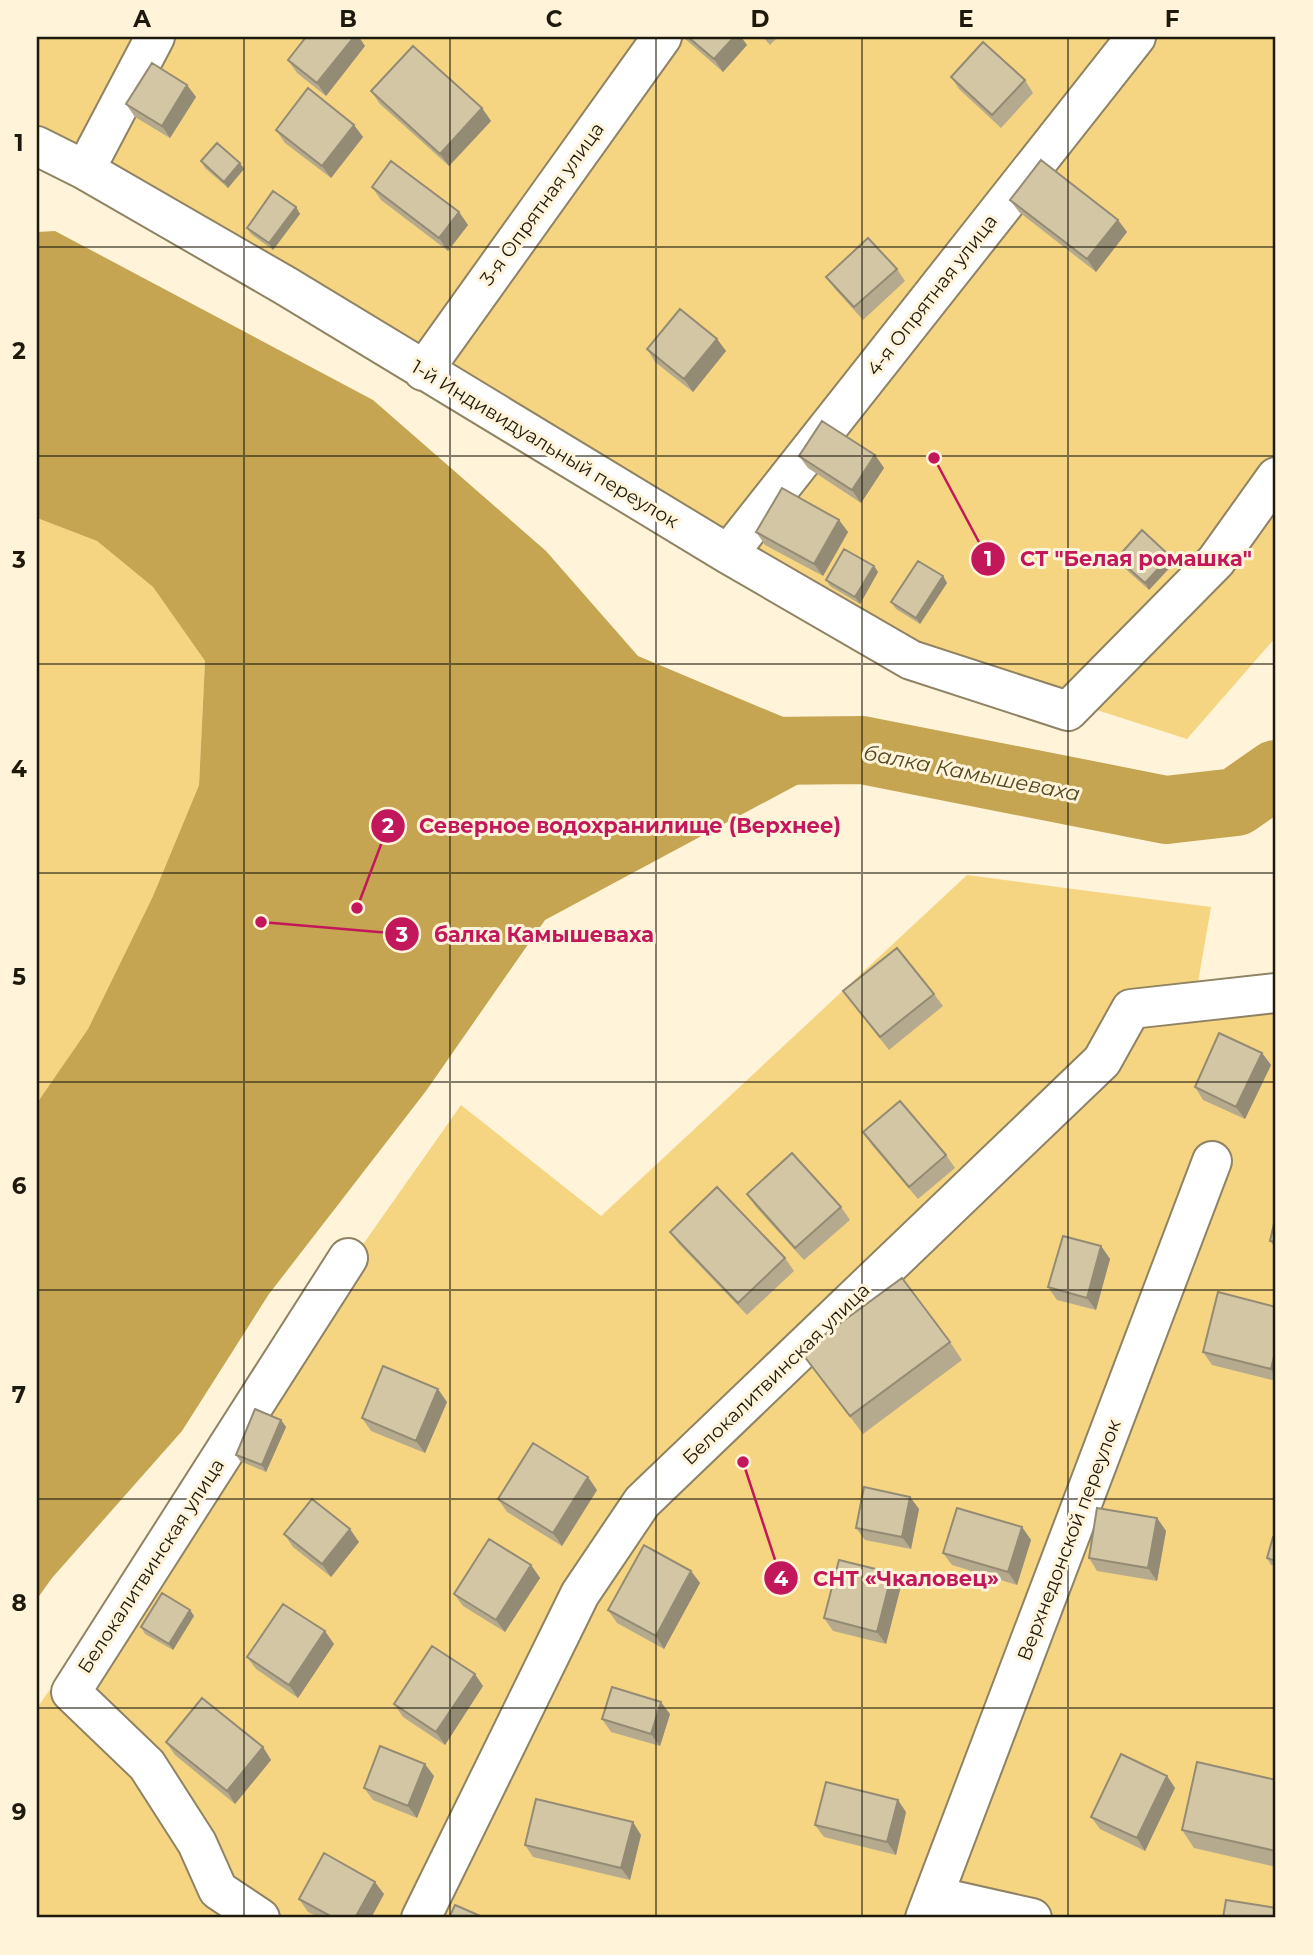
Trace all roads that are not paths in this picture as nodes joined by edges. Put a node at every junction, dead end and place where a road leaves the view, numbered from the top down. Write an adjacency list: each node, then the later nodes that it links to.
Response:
1 (155, 37): 5 (street)
2 (662, 37): 6 (street, 3-я Опрятная улица)
3 (1136, 37): 8 (street, 4-я Опрятная улица)
4 (37, 146): 5 (street, 1-й Индивидуальный переулок)
5 (85, 170): 6 (street, 1-й Индивидуальный переулок)
6 (423, 370): 8 (street, 1-й Индивидуальный переулок)
7 (1276, 477): 8 (street, 1-й Индивидуальный переулок)
8 (728, 554)
9 (1276, 993): 15 (street, Белокалитвинская улица)
10 (1212, 1161): 13 (street, Верхнедонской переулок)
11 (348, 1258): 12 (street, Белокалитвинская улица)
12 (217, 1904): 14 (street, Белокалитвинская улица)
13 (930, 1907): 16 (street)
14 (260, 1918)
15 (421, 1918)
16 (1032, 1918)

